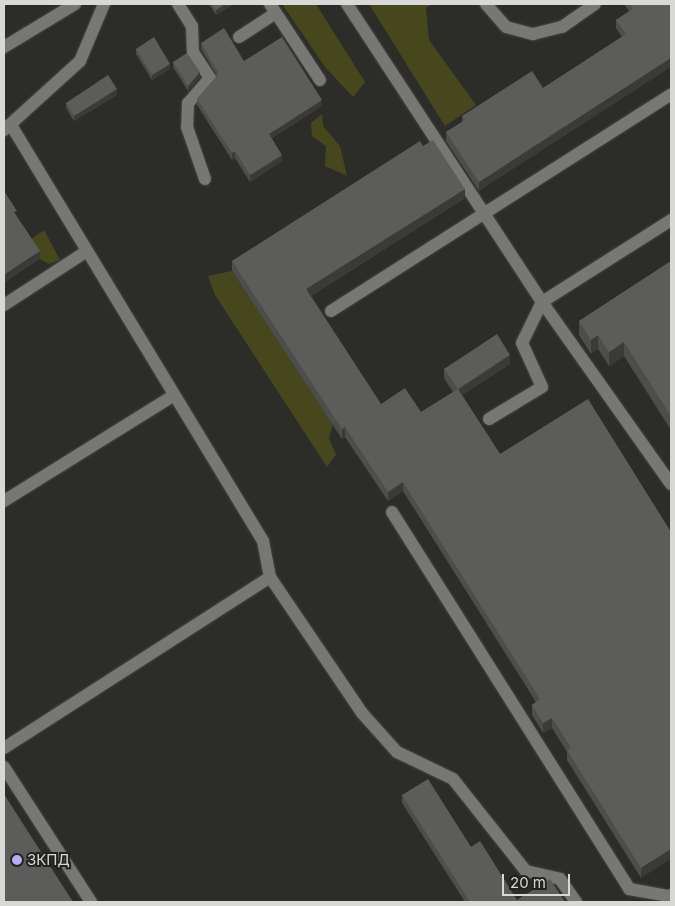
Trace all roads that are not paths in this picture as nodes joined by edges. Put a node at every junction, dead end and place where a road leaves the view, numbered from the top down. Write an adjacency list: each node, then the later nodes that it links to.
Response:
1 (75, 4): 9 (street)
2 (104, 4): 12 (street)
3 (178, 4): 13 (street)
4 (347, 4): 14 (street)
5 (486, 4): 6 (street)
6 (595, 4)
7 (273, 9): 8 (street); 10 (street)
8 (239, 37)
9 (4, 46)
10 (320, 80)
11 (671, 94): 14 (street)
12 (8, 128): 16 (street)
13 (205, 179)
14 (484, 212): 17 (street); 19 (street)
15 (671, 220): 17 (street)
16 (87, 251): 18 (street); 20 (street)
17 (542, 302): 21 (street); 22 (street)
18 (4, 305)
19 (331, 311)
20 (173, 396): 23 (street); 25 (street)
21 (489, 419)
22 (671, 484)
23 (4, 501)
24 (392, 512): 28 (street)
25 (270, 577): 26 (street); 30 (street)
26 (4, 748)
27 (4, 767): 29 (street)
28 (671, 895)
29 (91, 902)
30 (576, 902)

